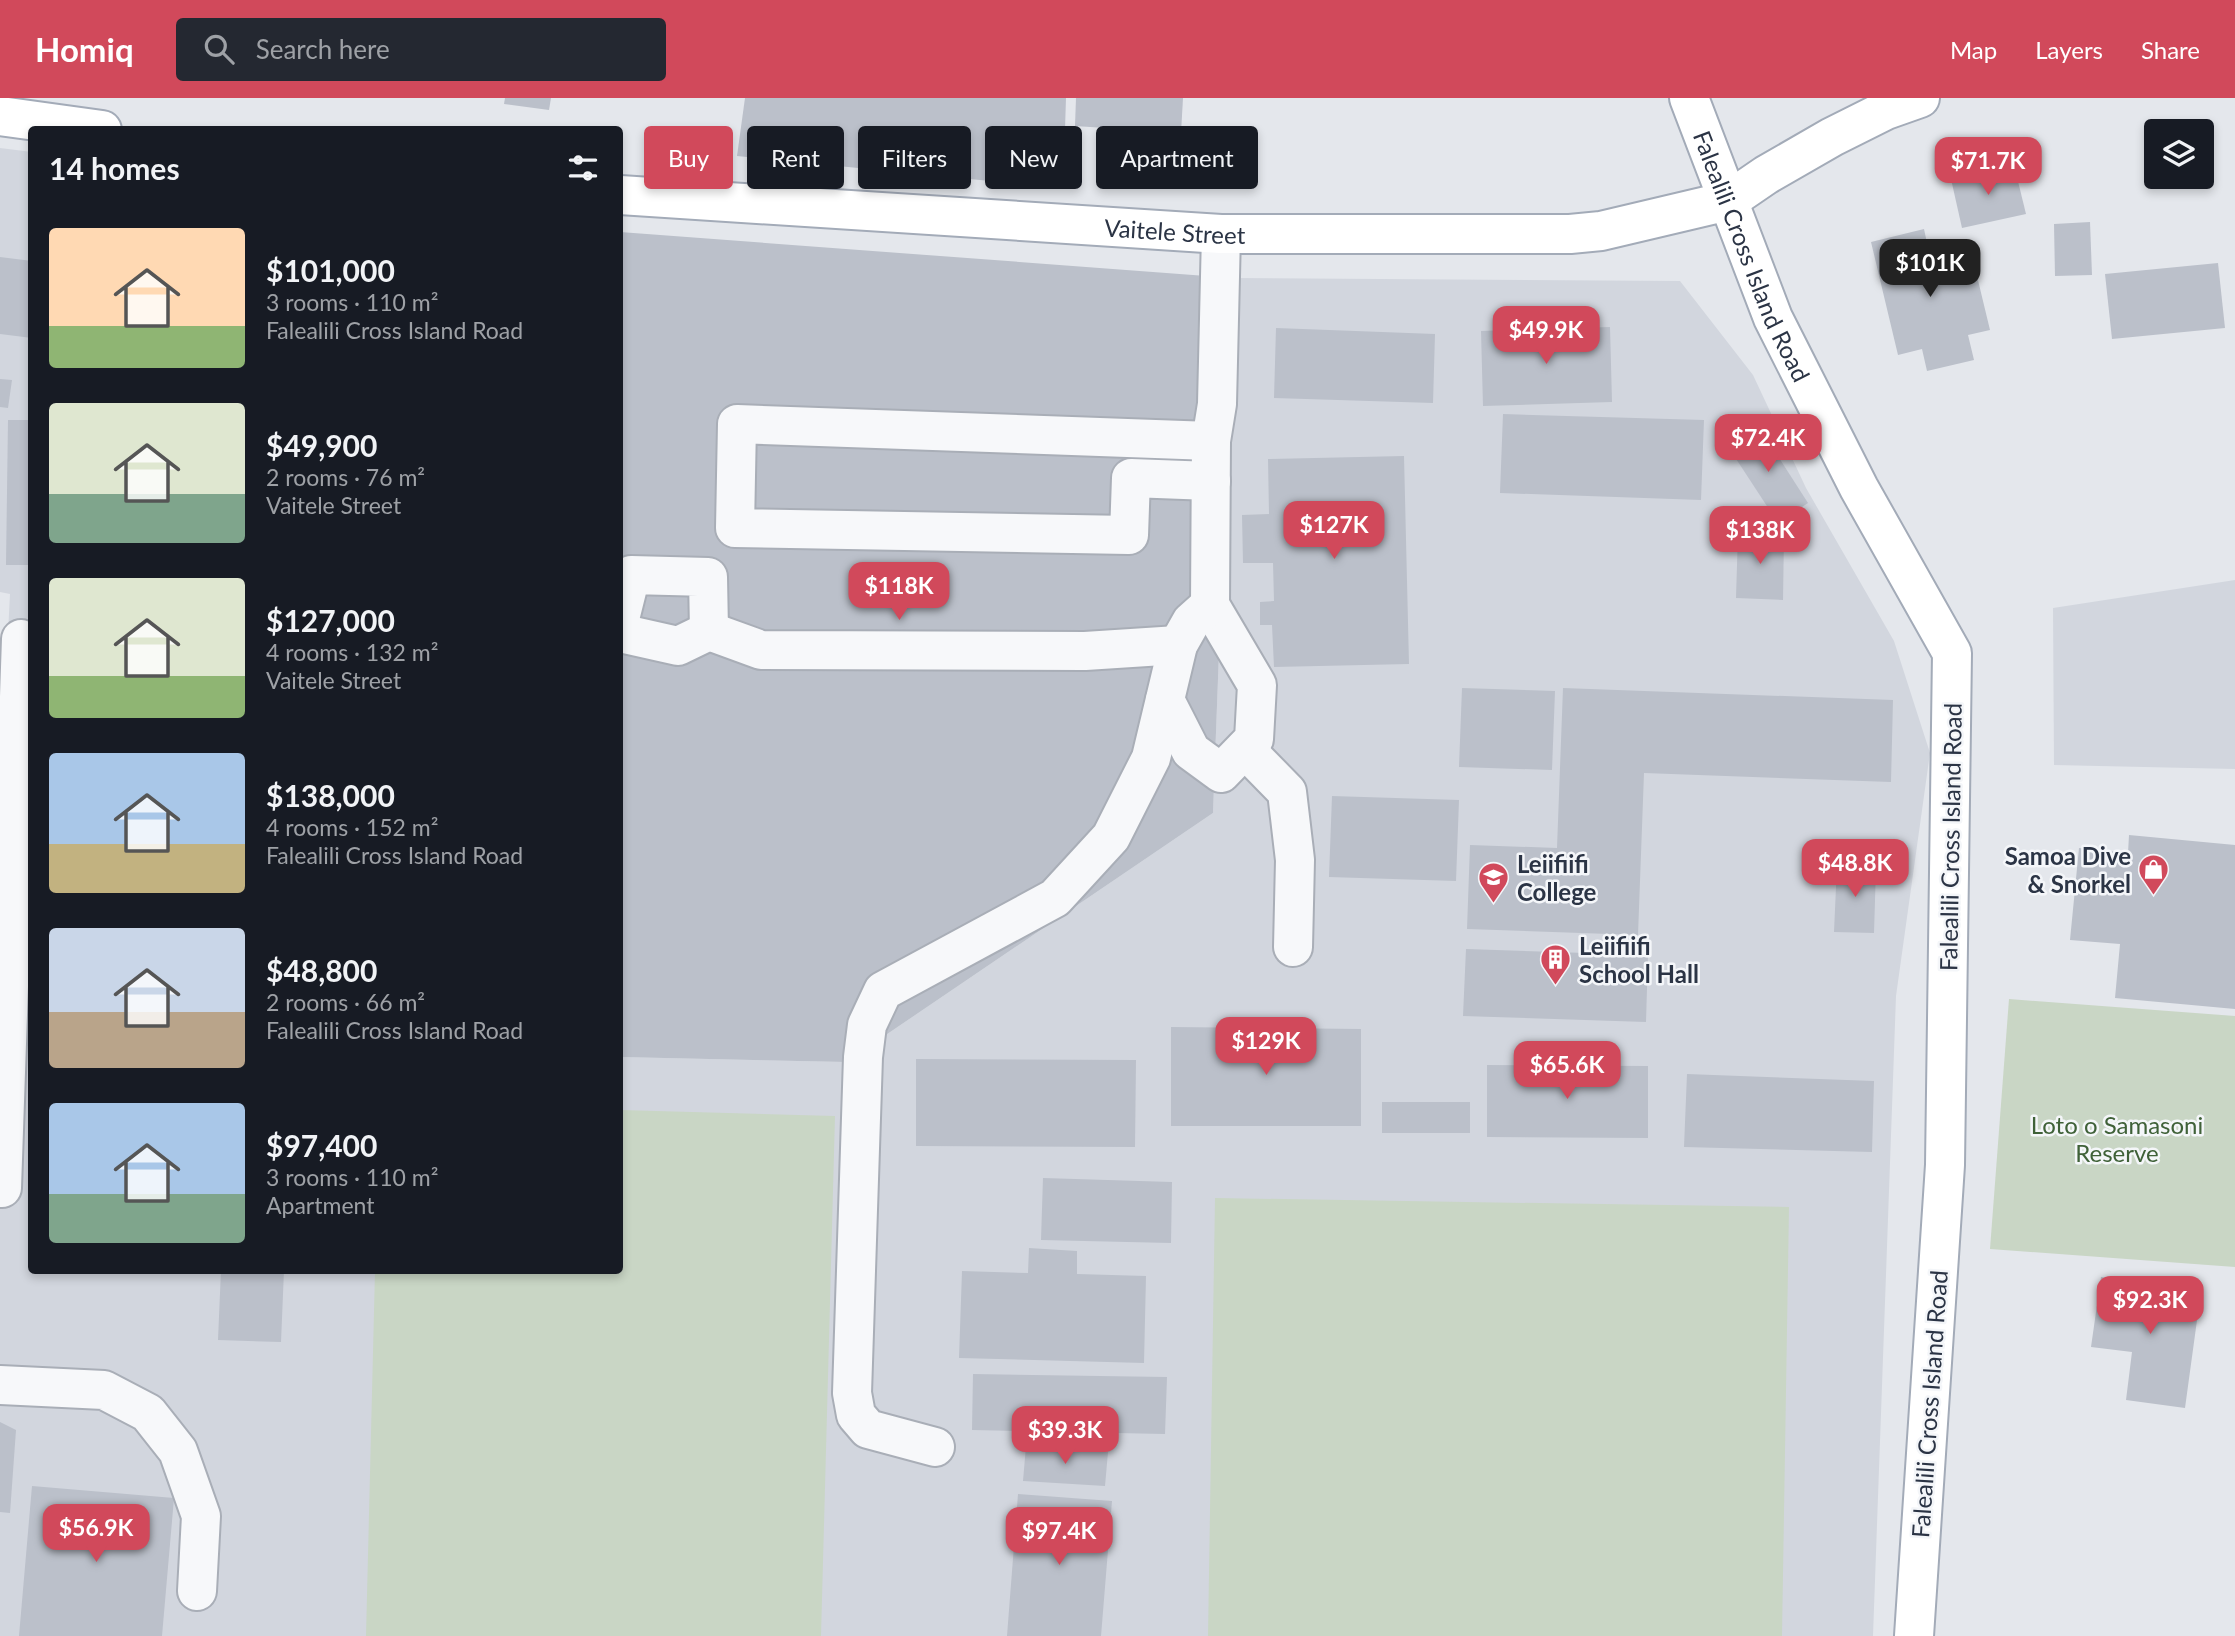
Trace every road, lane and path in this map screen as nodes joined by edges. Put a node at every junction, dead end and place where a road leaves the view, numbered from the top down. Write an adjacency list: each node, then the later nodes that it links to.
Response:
1 (1689, 98): 6 (main road, Falealili Cross Island Road)
2 (1920, 98): 6 (main road)
3 (0, 116): 4 (main road)
4 (73, 126)
5 (623, 195): 7 (main road, Vaitele Street)
6 (1728, 201): 7 (main road, Vaitele Street); 24 (main road, Falealili Cross Island Road)
7 (1221, 234): 8 (lane)
8 (1211, 441): 9 (lane); 9 (lane)
9 (1211, 481): 10 (lane)
10 (1210, 605): 15 (lane); 17 (lane)
11 (623, 606): 12 (lane)
12 (709, 631): 13 (lane); 15 (lane)
13 (623, 634)
14 (17, 638): 18 (lane)
15 (1178, 645): 16 (lane)
16 (1165, 699): 17 (lane); 22 (lane)
17 (1245, 749): 19 (lane)
18 (22, 835): 20 (lane)
19 (1293, 947)
20 (2, 1188)
21 (0, 1385): 23 (lane)
22 (936, 1447)
23 (197, 1591)
24 (1914, 1636)

